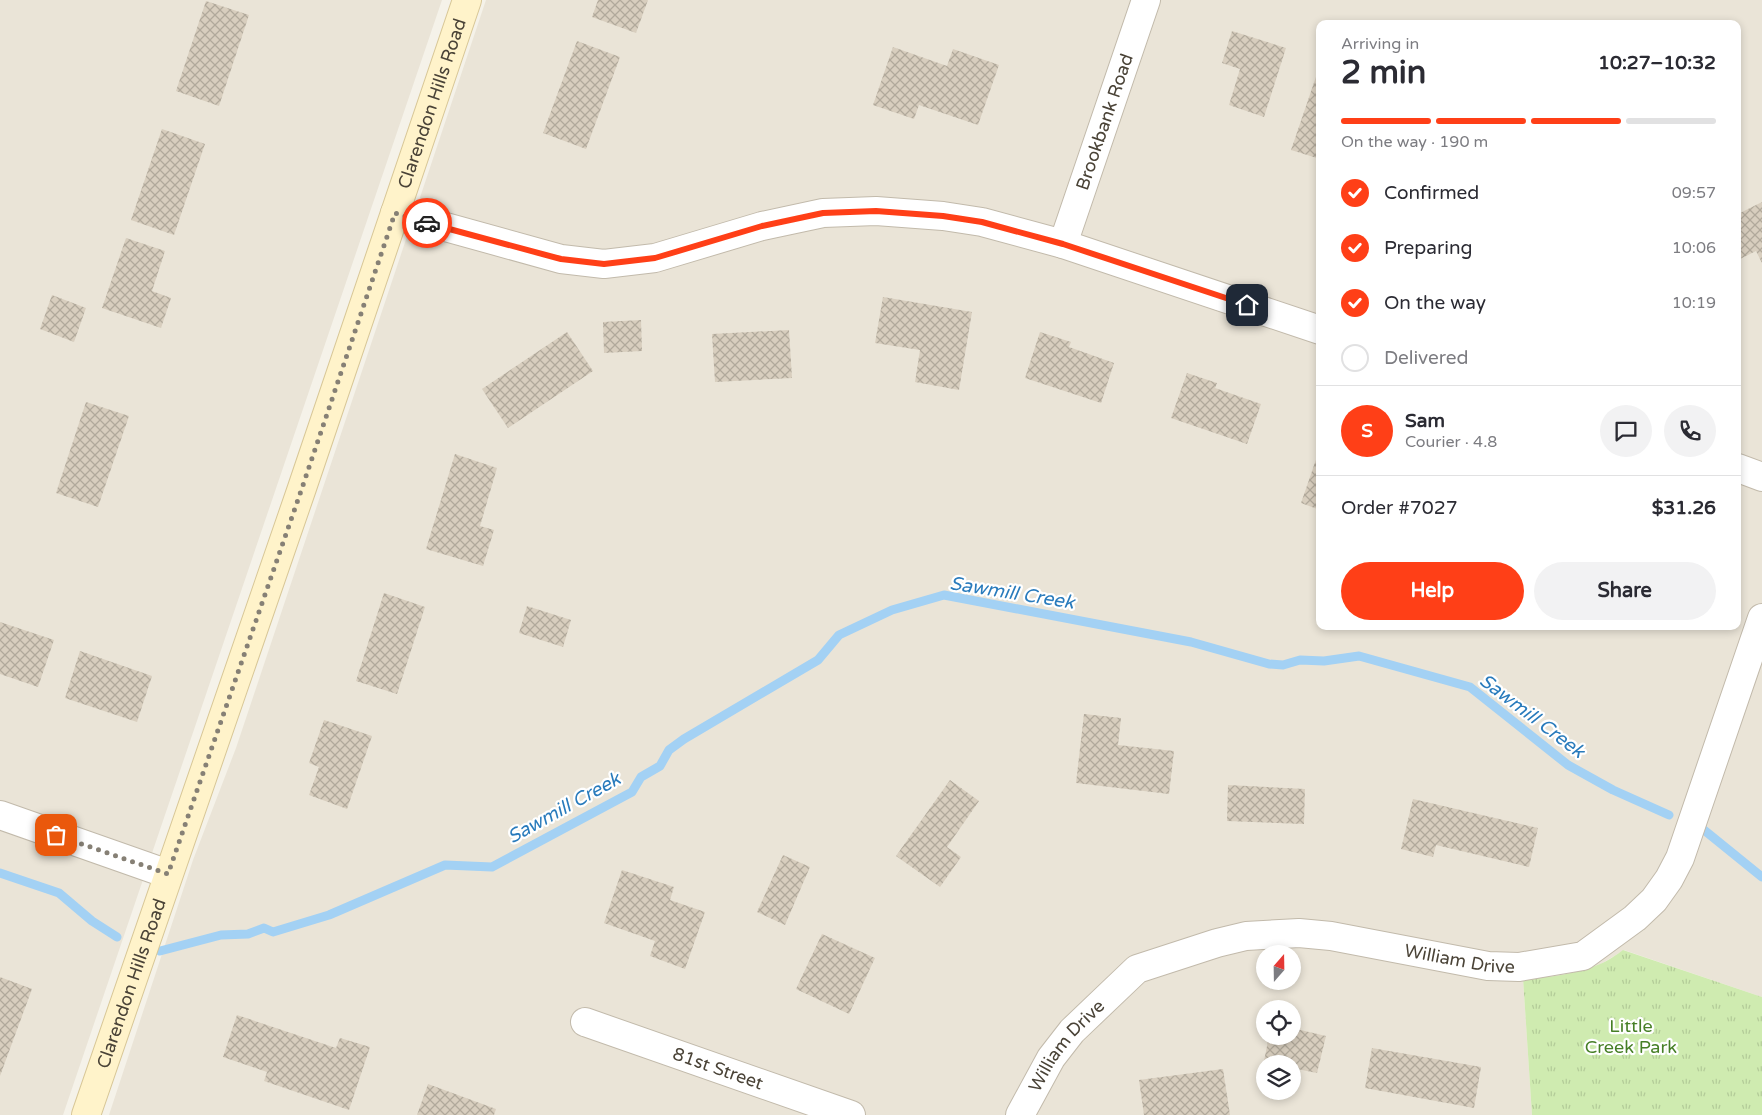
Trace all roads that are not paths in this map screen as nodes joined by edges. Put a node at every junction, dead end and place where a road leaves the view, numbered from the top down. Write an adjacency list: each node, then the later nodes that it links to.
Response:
1 (467, 0): 3 (street, Clarendon Hills Road)
2 (1146, 0): 4 (street, Brookbank Road)
3 (395, 213): 4 (street); 10 (street, Clarendon Hills Road)
4 (1063, 244): 5 (street)
5 (1316, 329)
6 (1741, 469): 7 (street)
7 (1762, 477)
8 (1762, 618): 14 (street, William Drive)
9 (0, 815): 10 (street)
10 (168, 874): 12 (street, Clarendon Hills Road)
11 (586, 1022): 13 (street, 81st Street)
12 (86, 1115)
13 (850, 1115)
14 (1020, 1115)

